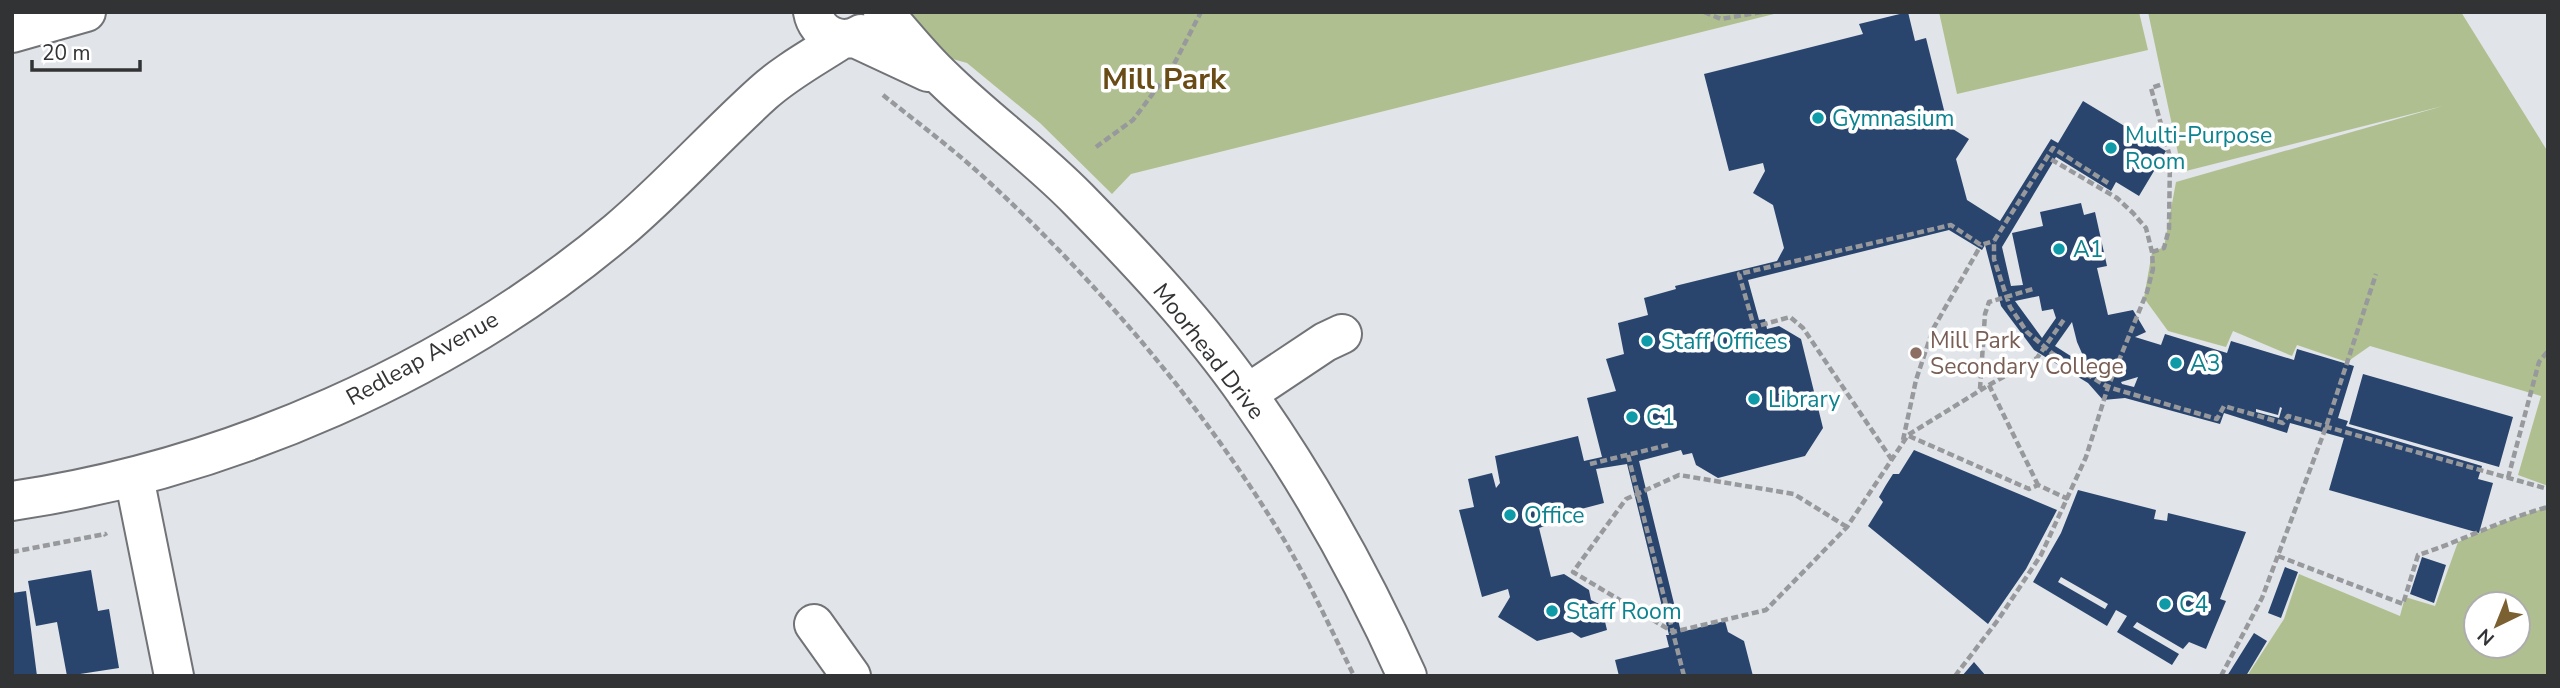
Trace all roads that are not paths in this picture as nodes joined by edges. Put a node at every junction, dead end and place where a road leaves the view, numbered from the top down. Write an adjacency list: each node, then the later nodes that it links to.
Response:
1 (86, 12): 4 (street)
2 (883, 12): 5 (street, Moorhead Drive)
3 (846, 28): 5 (street, Moorhead Drive); 8 (street, Redleap Avenue)
4 (12, 33)
5 (943, 79): 7 (street, Moorhead Drive)
6 (1342, 334): 7 (street)
7 (1247, 394): 13 (street, Moorhead Drive)
8 (134, 477): 9 (street, Redleap Avenue); 11 (street)
9 (12, 501)
10 (814, 624): 12 (street)
11 (174, 676)
12 (851, 676)
13 (1407, 676)

